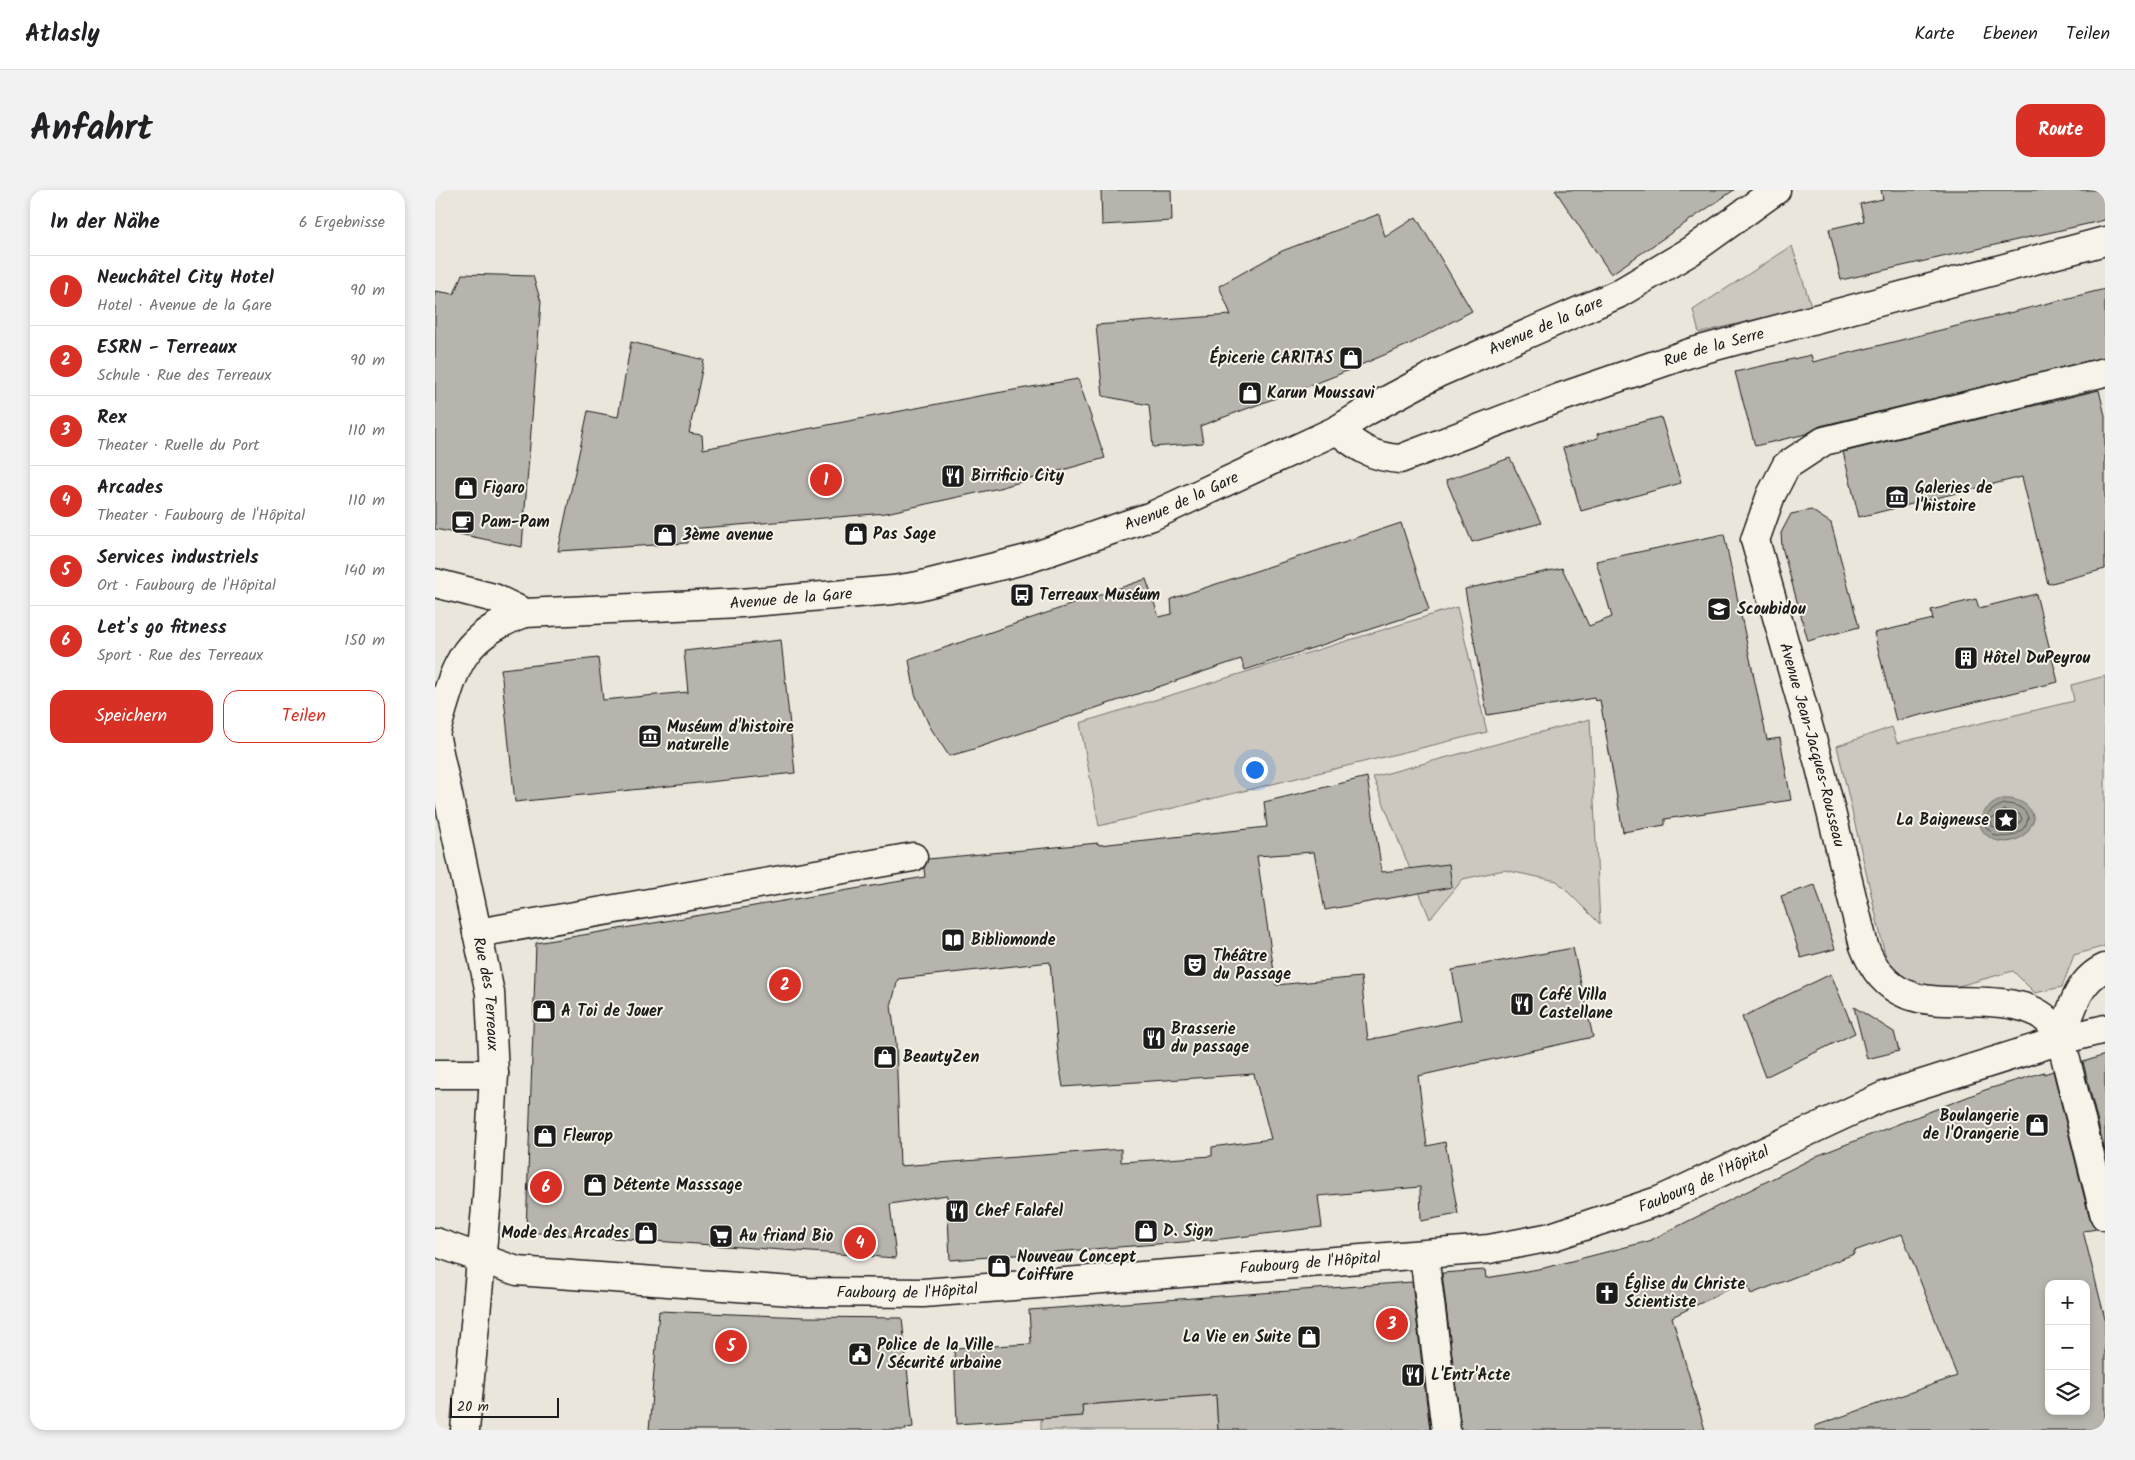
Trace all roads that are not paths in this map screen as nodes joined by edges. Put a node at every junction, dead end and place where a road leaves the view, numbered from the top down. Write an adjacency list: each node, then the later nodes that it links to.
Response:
1 (1776, 190): 4 (street, Avenue de la Gare)
2 (2105, 241): 4 (street, Rue de la Serre)
3 (2105, 372): 12 (street, Avenue Jean-Jacques-Rousseau)
4 (1337, 430): 6 (street, Avenue de la Gare)
5 (435, 583): 6 (street, Avenue de la Gare)
6 (525, 613): 7 (street, Avenue de la Gare)
7 (435, 734): 9 (street, Rue des Terreaux)
8 (913, 857): 9 (street)
9 (477, 933): 14 (street, Rue des Terreaux)
10 (2105, 968): 12 (street)
11 (2105, 1029): 12 (street, Faubourg de l'Hôpital)
12 (2061, 1040): 15 (street); 17 (street, Faubourg de l'Hôpital)
13 (435, 1074): 14 (street)
14 (494, 1074): 18 (street, Rue des Terreaux)
15 (2105, 1216)
16 (435, 1242): 18 (street, Faubourg de l'Hôpital)
17 (1425, 1255): 18 (street, Faubourg de l'Hôpital); 20 (street)
18 (481, 1258): 19 (street, Rue des Terreaux)
19 (465, 1430)
20 (1446, 1430)

